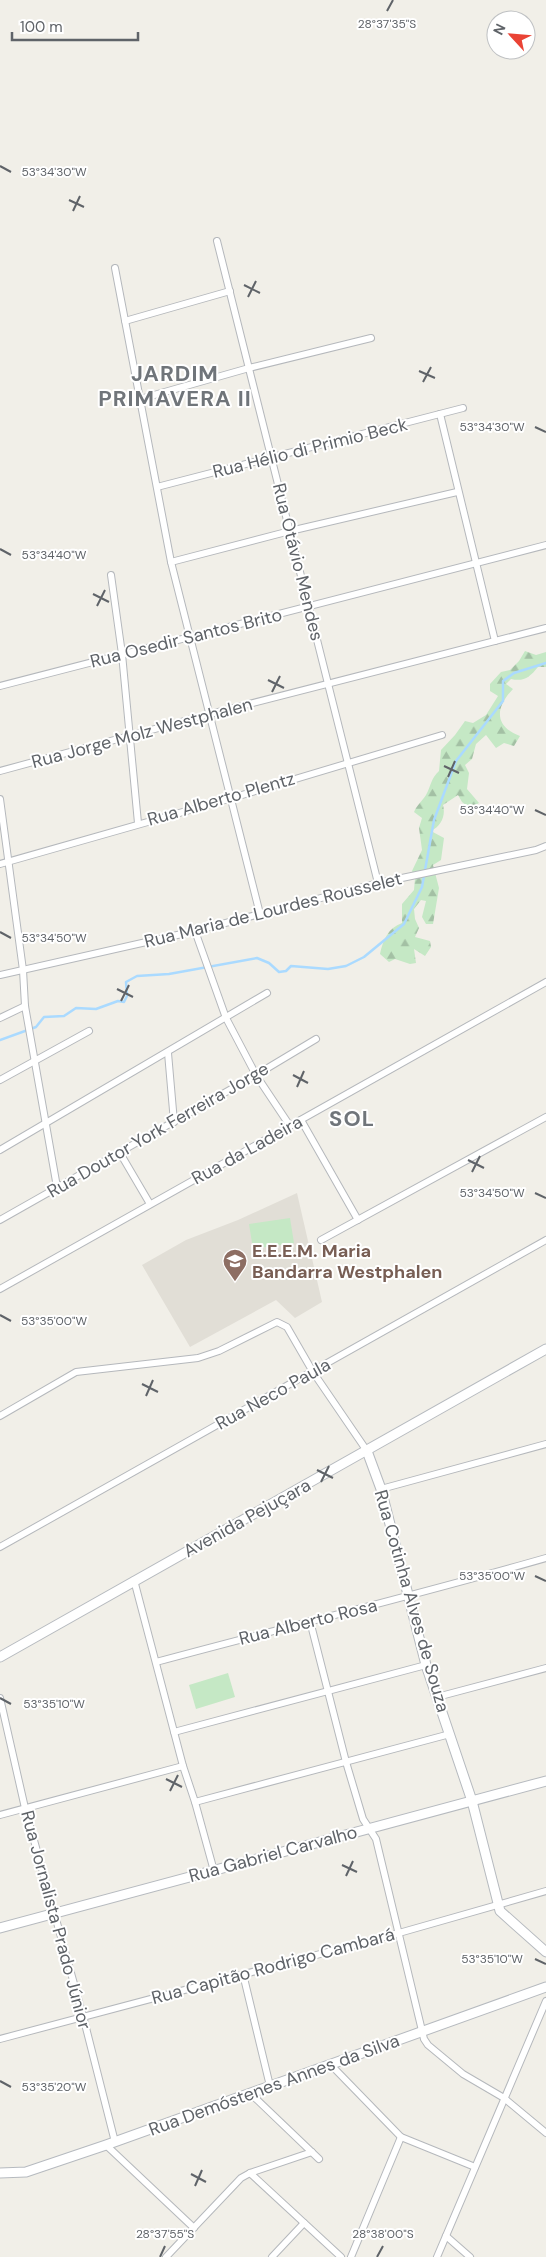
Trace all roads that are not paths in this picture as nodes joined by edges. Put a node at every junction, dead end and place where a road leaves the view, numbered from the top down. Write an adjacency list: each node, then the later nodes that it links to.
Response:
1 (217, 241): 3 (street, Rua Otávio Mendes)
2 (114, 268): 4 (street)
3 (230, 291): 4 (street); 6 (street, Rua Otávio Mendes)
4 (125, 321): 7 (street)
5 (371, 338): 6 (street)
6 (249, 368): 7 (street); 10 (street, Rua Otávio Mendes)
7 (140, 399): 11 (street)
8 (463, 408): 9 (street, Rua Hélio di Primio Beck)
9 (440, 414): 10 (street, Rua Hélio di Primio Beck); 12 (street)
10 (272, 458): 11 (street, Rua Hélio di Primio Beck); 13 (street, Rua Otávio Mendes)
11 (157, 487): 15 (street)
12 (458, 492): 13 (street); 16 (street)
13 (290, 531): 15 (street); 18 (street, Rua Otávio Mendes)
14 (546, 545): 16 (street, Rua Osedir Santos Brito)
15 (171, 562): 20 (street)
16 (475, 562): 18 (street, Rua Osedir Santos Brito); 21 (street)
17 (111, 575): 22 (street)
18 (309, 606): 20 (street, Rua Osedir Santos Brito); 23 (street, Rua Otávio Mendes)
19 (546, 628): 21 (street, Rua Jorge Molz Westphalen)
20 (190, 637): 22 (street, Rua Osedir Santos Brito); 25 (street)
21 (495, 641): 23 (street, Rua Jorge Molz Westphalen)
22 (122, 654): 24 (street, Rua Osedir Santos Brito); 27 (street)
23 (328, 684): 25 (street, Rua Jorge Molz Westphalen); 28 (street, Rua Otávio Mendes)
24 (0, 686)
25 (210, 714): 27 (street, Rua Jorge Molz Westphalen); 30 (street)
26 (442, 735): 28 (street, Rua Alberto Plentz)
27 (130, 736): 29 (street, Rua Jorge Molz Westphalen); 32 (street)
28 (348, 762): 30 (street, Rua Alberto Plentz); 36 (street, Rua Otávio Mendes)
29 (0, 771)
30 (232, 798): 32 (street, Rua Alberto Plentz); 37 (street)
31 (0, 799): 34 (street)
32 (138, 823): 34 (street, Rua Alberto Plentz)
33 (546, 846): 36 (street, Rua Maria de Lourdes Rousselet)
34 (10, 861): 35 (street, Rua Alberto Plentz); 39 (street)
35 (0, 864)
36 (378, 883): 37 (street, Rua Maria de Lourdes Rousselet)
37 (260, 914): 38 (street, Rua Maria de Lourdes Rousselet)
38 (195, 931): 39 (street, Rua Maria de Lourdes Rousselet); 45 (street)
39 (24, 970): 40 (street, Rua Maria de Lourdes Rousselet); 43 (street)
40 (0, 975)
41 (546, 982): 53 (street, Rua da Ladeira)
42 (267, 993): 45 (street)
43 (26, 1006): 44 (street); 49 (street)
44 (0, 1018)
45 (226, 1018): 48 (street); 50 (street)
46 (89, 1030): 49 (street)
47 (316, 1038): 50 (street, Rua Doutor York Ferreira Jorge)
48 (168, 1053): 54 (street); 55 (street)
49 (36, 1060): 51 (street); 55 (street)
50 (256, 1075): 54 (street, Rua Doutor York Ferreira Jorge); 56 (street)
51 (0, 1080)
52 (546, 1117): 62 (street)
53 (301, 1120): 56 (street, Rua da Ladeira); 62 (street)
54 (174, 1122): 58 (street, Rua Doutor York Ferreira Jorge)
55 (46, 1123): 57 (street); 59 (street)
56 (290, 1126): 60 (street, Rua da Ladeira)
57 (0, 1150)
58 (120, 1153): 59 (street, Rua Doutor York Ferreira Jorge); 60 (street)
59 (57, 1188): 61 (street, Rua Doutor York Ferreira Jorge)
60 (150, 1204): 65 (street, Rua da Ladeira)
61 (0, 1220)
62 (358, 1220): 63 (street)
63 (322, 1240)
64 (546, 1240): 67 (street, Rua Neco Paula)
65 (0, 1289)
66 (546, 1349): 70 (street, Avenida Pejuçara)
67 (313, 1372): 68 (street, Rua Cotinha Alves de Souza); 70 (street, Rua Cotinha Alves de Souza); 72 (street, Rua Neco Paula)
68 (0, 1416)
69 (546, 1444): 71 (street)
70 (367, 1451): 71 (street, Rua Cotinha Alves de Souza); 74 (street, Avenida Pejuçara)
71 (381, 1489): 75 (street, Rua Cotinha Alves de Souza)
72 (0, 1547)
73 (546, 1558): 75 (street, Rua Alberto Rosa)
74 (134, 1580): 77 (street, Avenida Pejuçara); 78 (street)
75 (410, 1596): 76 (street, Rua Alberto Rosa); 79 (street, Rua Cotinha Alves de Souza)
76 (310, 1620): 78 (street, Rua Alberto Rosa); 81 (street)
77 (0, 1657)
78 (156, 1662): 84 (street)
79 (426, 1665): 81 (street); 82 (street, Rua Cotinha Alves de Souza)
80 (546, 1668): 82 (street)
81 (326, 1692): 84 (street); 86 (street)
82 (438, 1697): 85 (street, Rua Cotinha Alves de Souza)
83 (0, 1698): 91 (street, Rua Jornalista Prado Júnior)
84 (174, 1732): 87 (street)
85 (450, 1734): 86 (street); 89 (street, Rua Cotinha Alves de Souza)
86 (346, 1762): 90 (street); 93 (street)
87 (182, 1766): 90 (street); 91 (street)
88 (546, 1780): 89 (street, Rua Gabriel Carvalho)
89 (472, 1801): 93 (street, Rua Gabriel Carvalho); 96 (street, Rua Cotinha Alves de Souza)
90 (195, 1802): 94 (street)
91 (25, 1808): 92 (street); 97 (street, Rua Jornalista Prado Júnior)
92 (0, 1815)
93 (369, 1828): 94 (street, Rua Gabriel Carvalho); 99 (street)
94 (214, 1871): 97 (street, Rua Gabriel Carvalho)
95 (546, 1891): 96 (street, Rua Capitão Rodrigo Cambará)
96 (498, 1905): 99 (street, Rua Capitão Rodrigo Cambará); 100 (street)
97 (54, 1912): 98 (street, Rua Gabriel Carvalho); 104 (street, Rua Jornalista Prado Júnior)
98 (0, 1928)
99 (399, 1933): 101 (street, Rua Capitão Rodrigo Cambará); 105 (street)
100 (546, 1952)
101 (243, 1974): 104 (street, Rua Capitão Rodrigo Cambará); 108 (street)
102 (546, 1987): 105 (street, Rua Demóstenes Annes da Silva)
103 (546, 2001): 110 (street)
104 (83, 2016): 106 (street, Rua Capitão Rodrigo Cambará); 113 (street, Rua Jornalista Prado Júnior)
105 (422, 2032): 107 (street, Rua Demóstenes Annes da Silva); 110 (street)
106 (0, 2039)
107 (331, 2065): 108 (street, Rua Demóstenes Annes da Silva); 112 (street)
108 (270, 2086): 109 (street, Rua Demóstenes Annes da Silva)
109 (250, 2093): 113 (street, Rua Demóstenes Annes da Silva); 115 (street)
110 (504, 2098): 111 (street); 117 (street)
111 (546, 2133)
112 (401, 2137): 117 (street); 126 (street)
113 (115, 2142): 114 (street, Rua Demóstenes Annes da Silva)
114 (106, 2145): 118 (street, Rua Demóstenes Annes da Silva); 121 (street)
115 (312, 2152): 116 (street); 119 (street)
116 (319, 2159)
117 (474, 2167): 122 (street)
118 (0, 2172)
119 (250, 2173): 120 (street); 121 (street)
120 (304, 2222): 124 (street); 125 (street)
121 (194, 2228): 123 (street)
122 (446, 2236): 127 (street); 128 (street)
123 (166, 2257)
124 (272, 2257)
125 (341, 2257)
126 (351, 2257)
127 (437, 2257)
128 (470, 2257)

